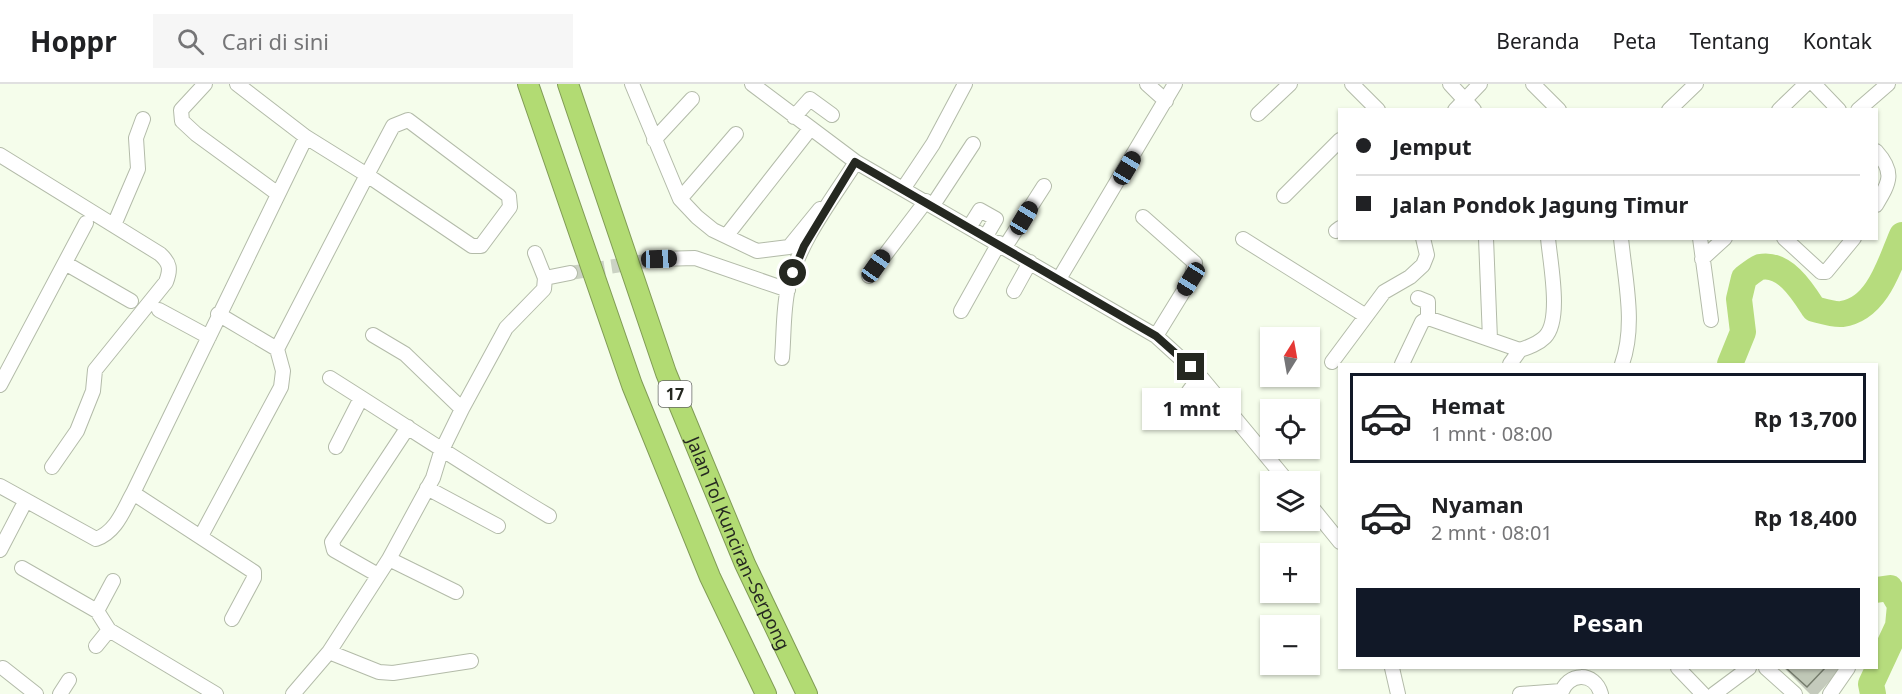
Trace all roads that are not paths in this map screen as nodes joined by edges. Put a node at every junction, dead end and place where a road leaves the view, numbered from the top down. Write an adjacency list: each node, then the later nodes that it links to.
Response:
1 (205, 84): 44 (street)
2 (237, 84): 34 (street)
3 (528, 84): 141 (highway, Jalan Tol Kunciran–Serpong / 17)
4 (568, 84): 142 (highway, Jalan Tol Kunciran–Serpong / 17)
5 (632, 84): 35 (street)
6 (752, 84): 30 (street)
7 (966, 84): 43 (street)
8 (1147, 84): 20 (street)
9 (1175, 84): 20 (street)
10 (1290, 84): 28 (street)
11 (1352, 84): 22 (street)
12 (1450, 84): 21 (street)
13 (1480, 84): 21 (street)
14 (1533, 84): 23 (street)
15 (1696, 84): 24 (street)
16 (1806, 84): 25 (street)
17 (1814, 84): 26 (street)
18 (1888, 84): 27 (street)
19 (692, 99): 35 (street)
20 (1166, 101): 74 (street)
21 (1464, 106)
22 (1374, 108)
23 (1557, 108)
24 (1672, 108)
25 (1781, 108)
26 (1837, 108)
27 (1860, 108)
28 (1258, 114)
29 (832, 115): 30 (street)
30 (794, 117): 32 (street)
31 (142, 119): 52 (street)
32 (810, 129): 40 (street); 54 (street)
33 (736, 134): 46 (street)
34 (306, 137): 41 (street); 44 (street)
35 (654, 140): 46 (street)
36 (1338, 142): 45 (street)
37 (973, 144): 48 (street)
38 (1878, 154): 47 (street)
39 (0, 155): 52 (street)
40 (855, 162): 43 (street); 75 (street)
41 (367, 175): 41 (street); 89 (street)
42 (1044, 186): 65 (street)
43 (903, 189): 48 (street)
44 (278, 194): 81 (street)
45 (1284, 196)
46 (680, 198): 54 (street)
47 (1878, 201)
48 (929, 203): 53 (street); 72 (street)
49 (820, 209): 54 (street)
50 (1143, 217): 86 (street)
51 (86, 223): 70 (street)
52 (114, 225): 105 (street)
53 (970, 226): 55 (street); 55 (street)
54 (727, 235)
55 (986, 236): 65 (street)
56 (1243, 239): 82 (street)
57 (1423, 240): 82 (street)
58 (1486, 240): 88 (street)
59 (1548, 240): 90 (street)
60 (1621, 240): 95 (street)
61 (1700, 240): 67 (street)
62 (1723, 240): 67 (street)
63 (1786, 240): 64 (street)
64 (1852, 240)
65 (1002, 245): 69 (street); 80 (street)
66 (535, 253): 73 (street)
67 (1701, 258): 84 (street)
68 (659, 259): 75 (street)
69 (1030, 262): 74 (street); 76 (street)
70 (65, 263): 78 (street); 98 (street)
71 (570, 273): 73 (street)
72 (869, 276)
73 (545, 278): 100 (street)
74 (1059, 279): 86 (street)
75 (788, 290): 91 (street)
76 (1014, 291)
77 (1418, 298): 83 (street)
78 (131, 301)
79 (159, 310): 87 (street)
80 (961, 311)
81 (218, 314): 87 (street); 89 (street)
82 (1366, 316): 92 (street)
83 (1428, 318): 88 (street); 93 (street)
84 (1711, 320)
85 (373, 334): 100 (street)
86 (1156, 336): 96 (street)
87 (209, 337): 109 (street)
88 (1490, 339): 90 (street)
89 (277, 348): 114 (street)
90 (1520, 350): 94 (street)
91 (782, 358)
92 (1332, 362)
93 (1402, 363)
94 (1511, 363)
95 (1622, 363)
96 (1200, 376): 101 (street); 106 (street)
97 (330, 378): 99 (street)
98 (0, 385)
99 (361, 398): 102 (street); 103 (street)
100 (462, 410): 104 (street)
101 (1171, 416)
102 (408, 427): 104 (street); 119 (street)
103 (336, 447)
104 (441, 452): 108 (street); 111 (street)
105 (52, 466)
106 (1279, 471)
107 (0, 486): 110 (street)
108 (427, 488): 113 (street); 117 (street)
109 (133, 493): 110 (street); 114 (street)
110 (26, 502): 116 (street)
111 (549, 516)
112 (1320, 516): 115 (street)
113 (498, 526)
114 (201, 536): 123 (street)
115 (1338, 537)
116 (0, 550)
117 (389, 559): 119 (street); 121 (street)
118 (22, 568): 122 (street)
119 (378, 575): 126 (street)
120 (113, 581): 122 (street)
121 (456, 592)
122 (97, 611): 124 (street)
123 (232, 620)
124 (109, 630): 125 (street); 139 (street)
125 (96, 646)
126 (329, 652): 127 (street); 140 (street)
127 (471, 661)
128 (3, 668): 137 (street)
129 (1392, 669): 143 (street)
130 (1679, 669): 146 (street)
131 (1748, 669): 147 (street)
132 (1767, 669): 148 (street)
133 (1847, 669): 149 (street)
134 (1580, 672): 136 (street); 145 (street)
135 (69, 680): 138 (street)
136 (1561, 692): 144 (street)
137 (36, 694)
138 (60, 694)
139 (216, 694)
140 (293, 694)
141 (766, 694)
142 (807, 694)
143 (1398, 694)
144 (1520, 694)
145 (1601, 694)
146 (1703, 694)
147 (1714, 694)
148 (1796, 694)
149 (1830, 694)

